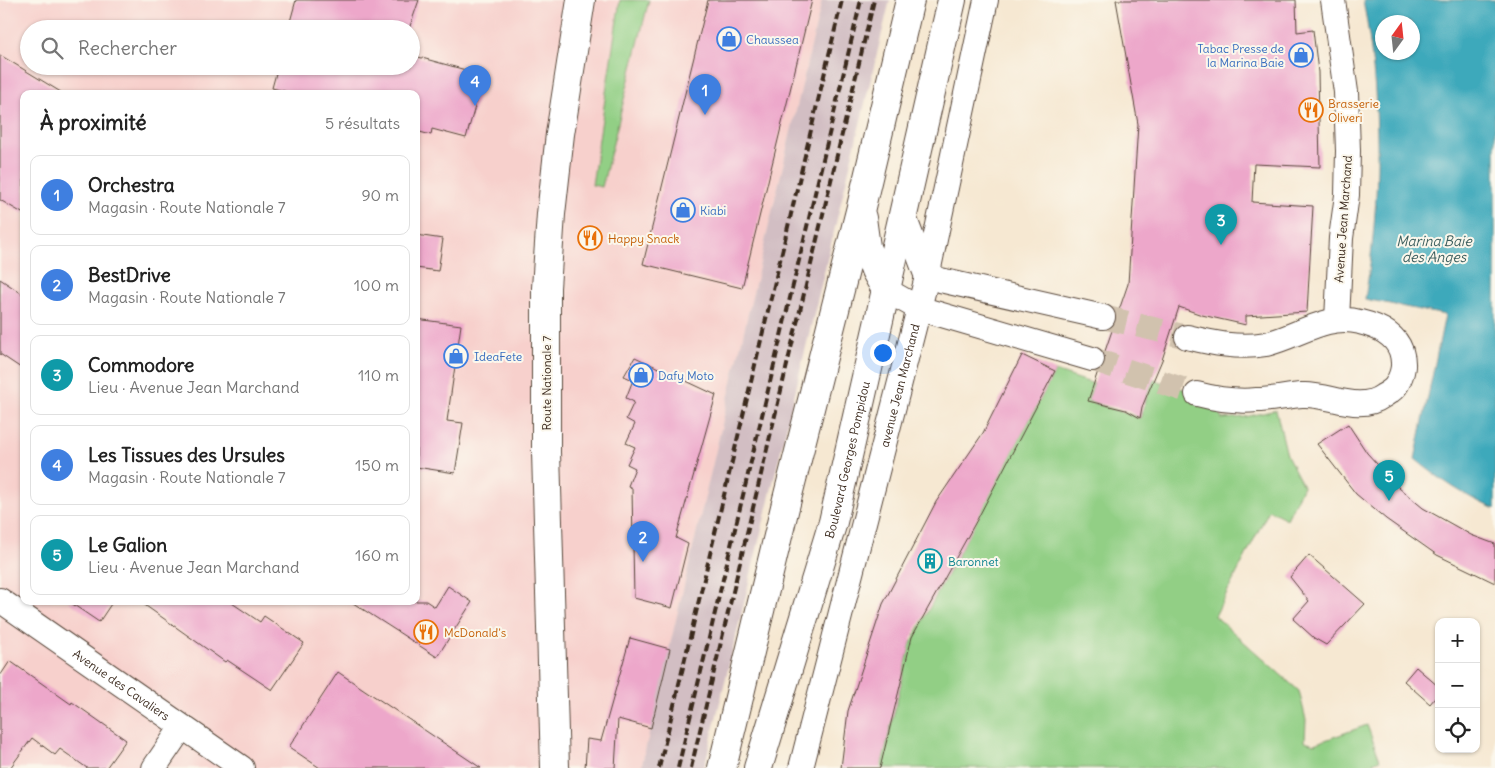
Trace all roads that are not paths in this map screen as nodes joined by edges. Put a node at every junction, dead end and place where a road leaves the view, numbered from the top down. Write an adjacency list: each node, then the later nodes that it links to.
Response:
1 (580, 0): 20 (main road, Route Nationale 7)
2 (910, 0): 6 (main road)
3 (952, 0): 7 (main road, Boulevard Georges Pompidou)
4 (986, 0): 8 (street, avenue Jean Marchand)
5 (1333, 0): 12 (street, Avenue Jean Marchand)
6 (861, 207): 9 (main road); 21 (main road)
7 (903, 214): 8 (street); 9 (main road, Boulevard Georges Pompidou)
8 (927, 277): 10 (street, avenue Jean Marchand); 11 (street)
9 (886, 290): 10 (street); 22 (main road, Boulevard Georges Pompidou)
10 (918, 308): 14 (street); 23 (street, avenue Jean Marchand)
11 (1103, 317)
12 (1337, 320): 13 (street); 15 (street)
13 (1187, 337)
14 (1092, 359)
15 (1197, 394)
16 (0, 600): 17 (street, Avenue des Cavaliers)
17 (182, 726): 18 (street); 19 (street, Avenue des Cavaliers)
18 (154, 768)
19 (242, 768)
20 (556, 768)
21 (722, 768)
22 (758, 768)
23 (801, 768)

